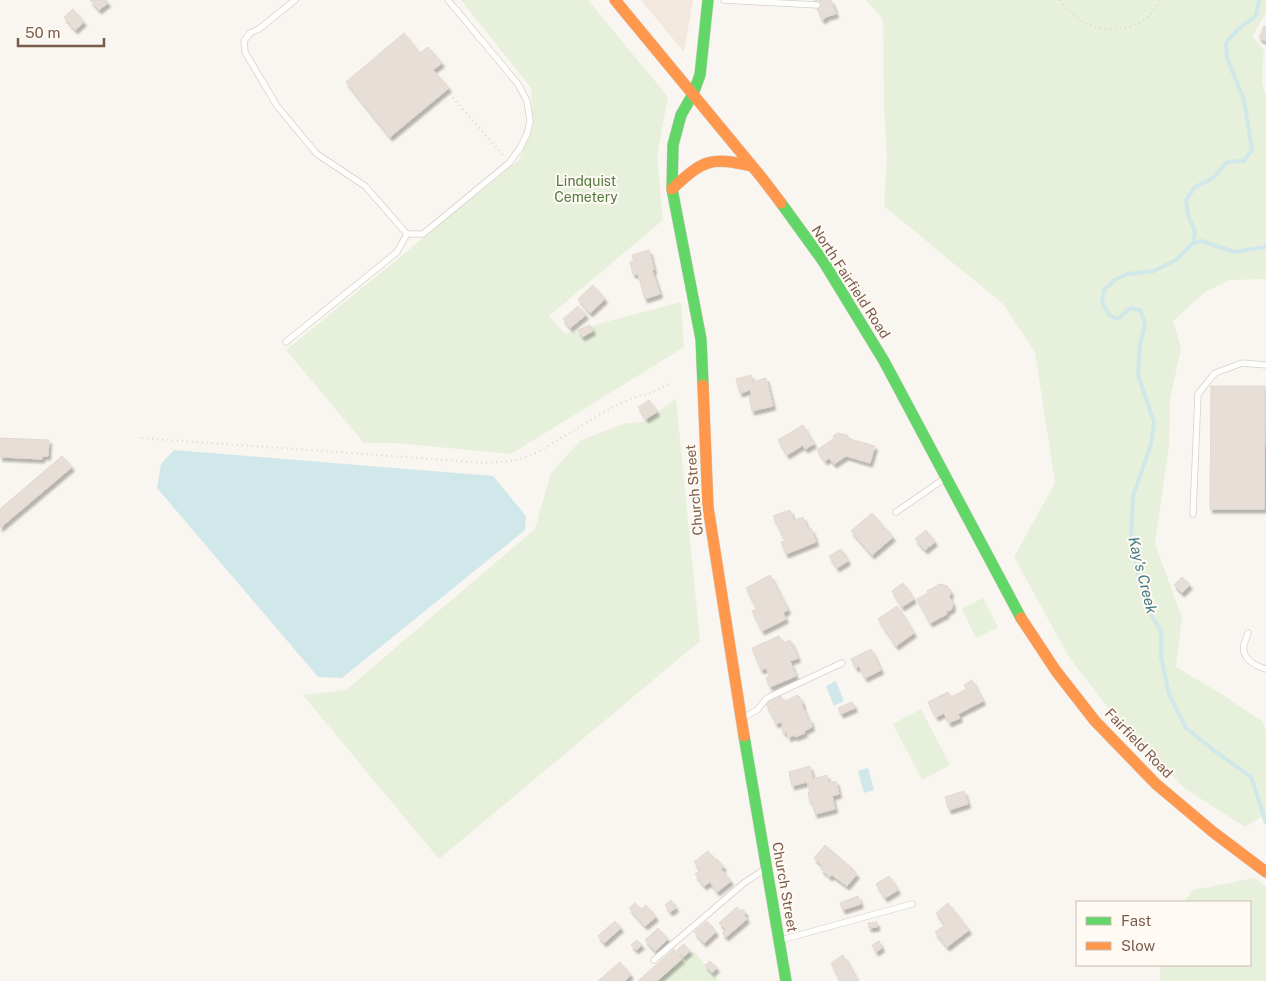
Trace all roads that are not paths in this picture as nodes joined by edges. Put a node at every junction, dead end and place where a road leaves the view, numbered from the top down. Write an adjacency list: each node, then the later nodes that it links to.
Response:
1 (295, 0): 10 (lane)
2 (448, 0): 10 (lane)
3 (615, 0): 7 (main road, North Fairfield Road)
4 (708, 0): 7 (main road, Church Street)
5 (724, 0): 6 (lane)
6 (816, 5)
7 (693, 94): 8 (main road, North Fairfield Road); 9 (main road, Church Street)
8 (752, 166): 9 (main road); 13 (main road, North Fairfield Road)
9 (672, 190): 20 (main road, Church Street)
10 (406, 234): 11 (lane)
11 (286, 342)
12 (1266, 365): 15 (lane)
13 (946, 478): 14 (lane); 16 (main road, North Fairfield Road)
14 (896, 512)
15 (1193, 514)
16 (1016, 610): 22 (main road, Fairfield Road)
17 (1248, 633): 19 (lane)
18 (842, 663): 20 (lane)
19 (1266, 669)
20 (741, 719): 21 (main road, Church Street)
21 (767, 868): 24 (main road, Church Street); 25 (lane)
22 (1266, 872)
23 (912, 904): 24 (lane)
24 (779, 941): 26 (main road, Church Street)
25 (654, 960)
26 (786, 981)

